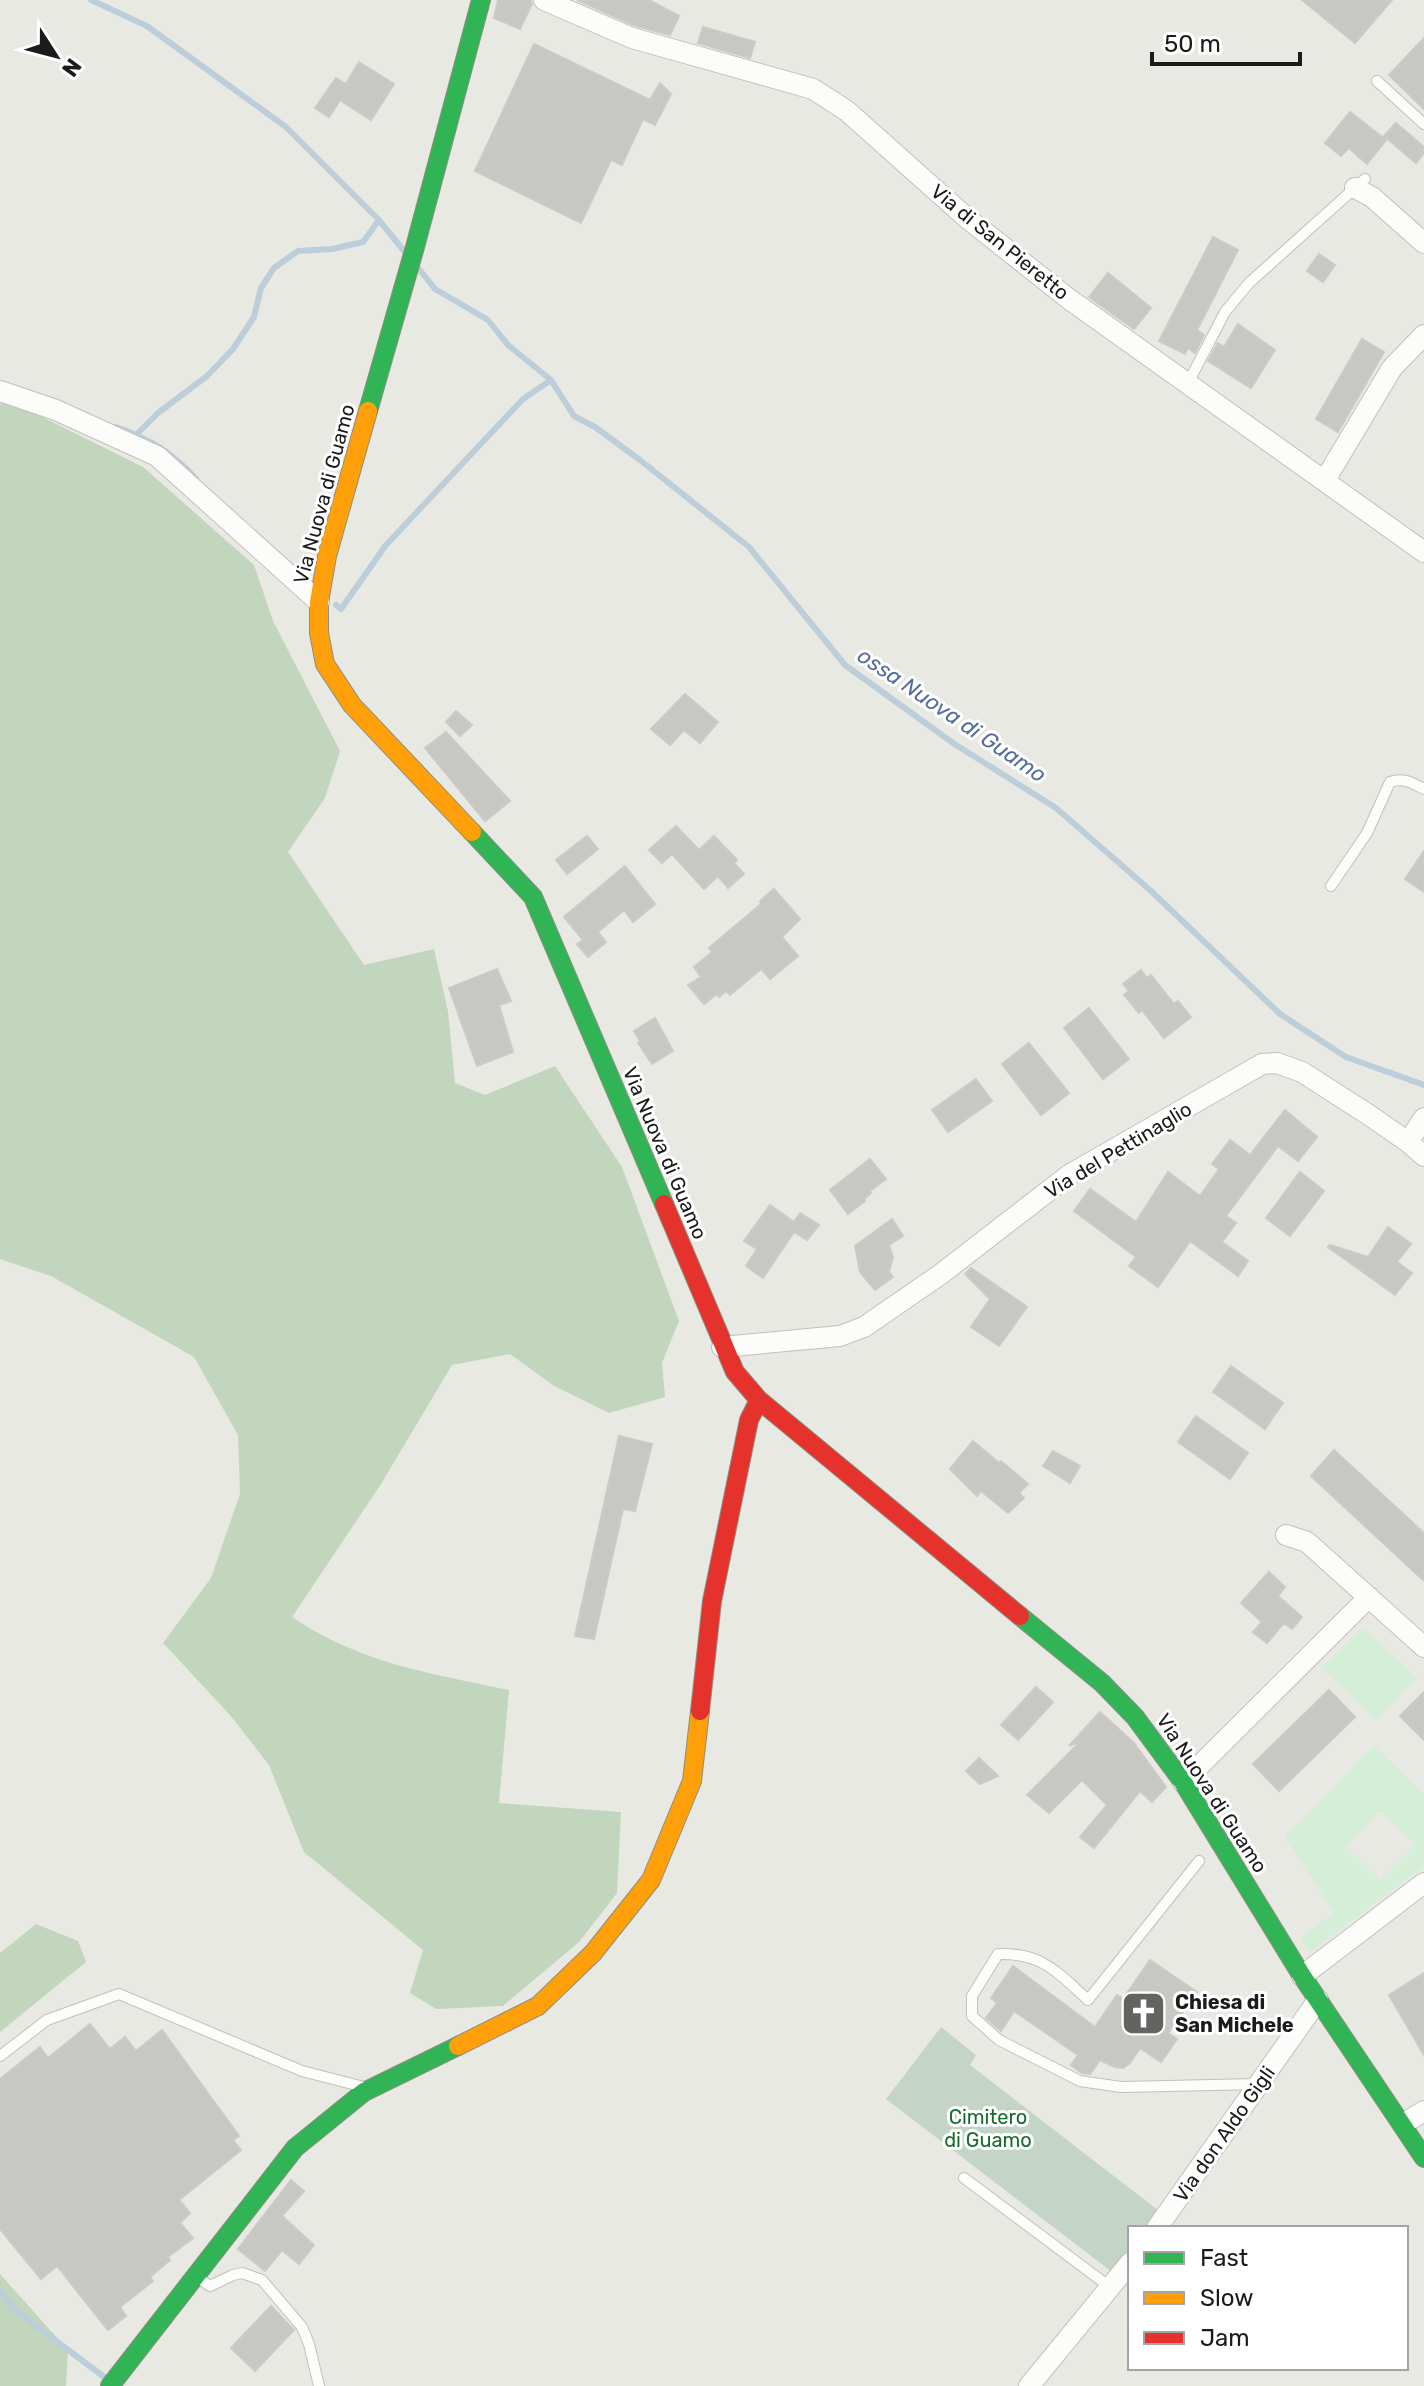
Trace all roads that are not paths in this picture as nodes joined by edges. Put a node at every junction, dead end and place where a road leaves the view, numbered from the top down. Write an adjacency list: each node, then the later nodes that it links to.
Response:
1 (481, 0): 12 (street, Via Nuova di Guamo)
2 (544, 0): 8 (street, Via di San Pieretto)
3 (1377, 81): 4 (lane)
4 (1424, 124)
5 (1360, 184): 6 (street); 8 (lane)
6 (1424, 243)
7 (1424, 335): 10 (street)
8 (1188, 383): 10 (street, Via di San Pieretto)
9 (0, 391): 12 (street)
10 (1325, 480): 11 (street, Via di San Pieretto)
11 (1424, 552)
12 (319, 602): 18 (street, Via Nuova di Guamo)
13 (1424, 789): 14 (lane)
14 (1331, 886)
15 (1424, 1118): 16 (street)
16 (1408, 1142): 17 (street, Via del Pettinaglio); 18 (street, Via del Pettinaglio)
17 (1424, 1156)
18 (722, 1347): 19 (street, Via Nuova di Guamo)
19 (759, 1400): 23 (street, Via Nuova di Guamo); 30 (street)
20 (1286, 1535): 21 (street)
21 (1369, 1597): 22 (street); 23 (street)
22 (1424, 1647)
23 (1183, 1782): 26 (street, Via Nuova di Guamo)
24 (1199, 1861): 29 (lane)
25 (1424, 1883): 26 (street)
26 (1302, 1976): 27 (street, Via Nuova di Guamo)
27 (1318, 2000): 29 (street, Via don Aldo Gigli); 32 (street, Via Nuova di Guamo)
28 (0, 2056): 30 (lane)
29 (1260, 2084): 35 (street, Via don Aldo Gigli)
30 (371, 2089): 37 (street)
31 (1424, 2111): 32 (street)
32 (1403, 2124): 33 (street, Via Nuova di Guamo)
33 (1424, 2158)
34 (964, 2178): 38 (lane)
35 (1158, 2226)
36 (1128, 2265): 38 (street)
37 (195, 2276): 39 (street); 40 (lane)
38 (1110, 2287): 41 (street)
39 (110, 2386)
40 (319, 2386)
41 (1029, 2386)

